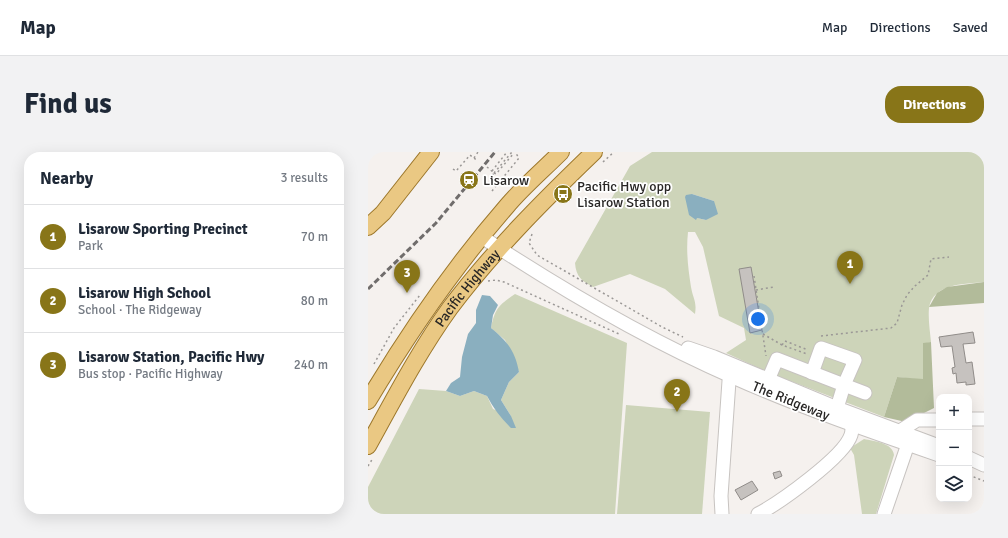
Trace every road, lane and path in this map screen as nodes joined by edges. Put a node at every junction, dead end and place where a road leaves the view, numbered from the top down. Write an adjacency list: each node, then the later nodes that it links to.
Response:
1 (430, 152): 16 (main road)
2 (472, 152): 8 (path)
3 (478, 152): 9 (path)
4 (508, 152): 13 (path)
5 (514, 152): 13 (path); 14 (path)
6 (561, 152): 18 (main road, Pacific Highway)
7 (594, 152): 19 (main road, Pacific Highway)
8 (470, 155): 9 (path); 12 (path)
9 (474, 158): 10 (path)
10 (478, 161)
11 (486, 167): 13 (path)
12 (453, 169)
13 (493, 172): 14 (path)
14 (499, 183): 15 (path)
15 (492, 191)
16 (368, 227)
17 (535, 229): 25 (path)
18 (482, 237): 19 (street, The Ridgeway); 39 (main road, Pacific Highway)
19 (500, 249): 28 (street, The Ridgeway); 48 (main road, Pacific Highway)
20 (948, 258): 29 (path)
21 (754, 276): 24 (path)
22 (485, 283): 27 (path)
23 (774, 287): 24 (path)
24 (756, 290): 26 (path)
25 (660, 325)
26 (763, 334): 30 (path); 32 (path)
27 (620, 335)
28 (648, 335): 33 (street, The Ridgeway); 35 (street, The Ridgeway)
29 (820, 337)
30 (782, 345): 31 (path); 34 (path)
31 (812, 348)
32 (764, 360)
33 (747, 370): 35 (street); 36 (street, The Ridgeway)
34 (809, 372): 36 (street); 37 (street); 37 (street)
35 (732, 377): 44 (street, The Ridgeway); 57 (street)
36 (768, 380): 40 (street, The Ridgeway)
37 (844, 385): 38 (street); 40 (street)
38 (866, 393)
39 (368, 401)
40 (836, 408): 44 (street); 45 (street, The Ridgeway)
41 (972, 419): 42 (street)
42 (984, 419)
43 (936, 420): 45 (street)
44 (853, 426): 46 (street, The Ridgeway); 58 (street)
45 (900, 431): 46 (street); 47 (street, The Ridgeway)
46 (908, 444): 49 (street, The Ridgeway); 59 (street)
47 (936, 445)
48 (372, 449): 53 (path)
49 (936, 454)
50 (972, 459): 52 (street)
51 (972, 465): 54 (street)
52 (984, 465)
53 (368, 466)
54 (984, 469)
55 (972, 476): 56 (path)
56 (984, 481)
57 (722, 514)
58 (758, 514)
59 (884, 514)

